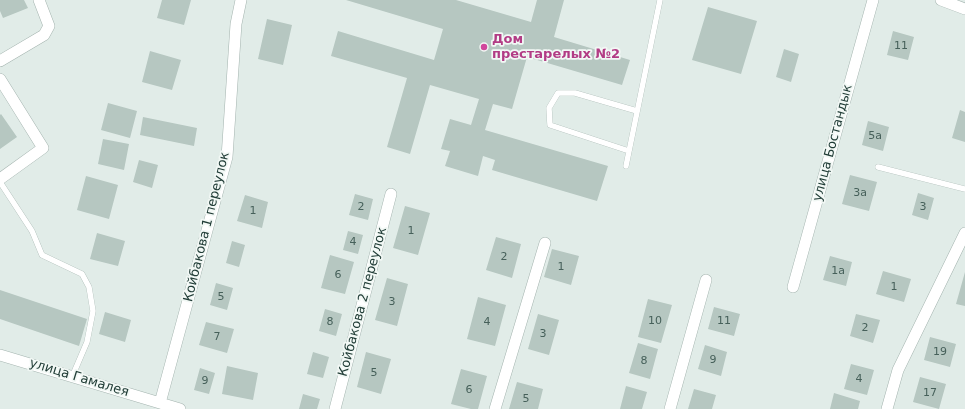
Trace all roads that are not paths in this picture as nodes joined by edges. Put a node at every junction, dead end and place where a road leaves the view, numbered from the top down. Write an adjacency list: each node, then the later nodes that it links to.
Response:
1 (38, 0): 7 (street)
2 (241, 0): 22 (street, Койбакова 1 переулок)
3 (660, 0): 9 (lane)
4 (873, 0): 19 (street, улица Бостандык)
5 (941, 0): 6 (street)
6 (965, 9)
7 (0, 61)
8 (0, 79): 13 (street)
9 (637, 111): 10 (lane); 10 (lane)
10 (629, 151): 11 (lane)
11 (626, 166)
12 (878, 167): 14 (lane)
13 (0, 180): 21 (lane)
14 (965, 189)
15 (391, 194): 24 (street, Койбакова 2 переулок)
16 (965, 234): 27 (street)
17 (545, 243): 25 (street)
18 (706, 280): 26 (street)
19 (793, 287)
20 (0, 355): 21 (street, улица Гамалея)
21 (72, 377): 22 (street, улица Гамалея)
22 (160, 403): 23 (street, улица Гамалея)
23 (180, 409)
24 (335, 409)
25 (495, 409)
26 (670, 409)
27 (887, 409)

